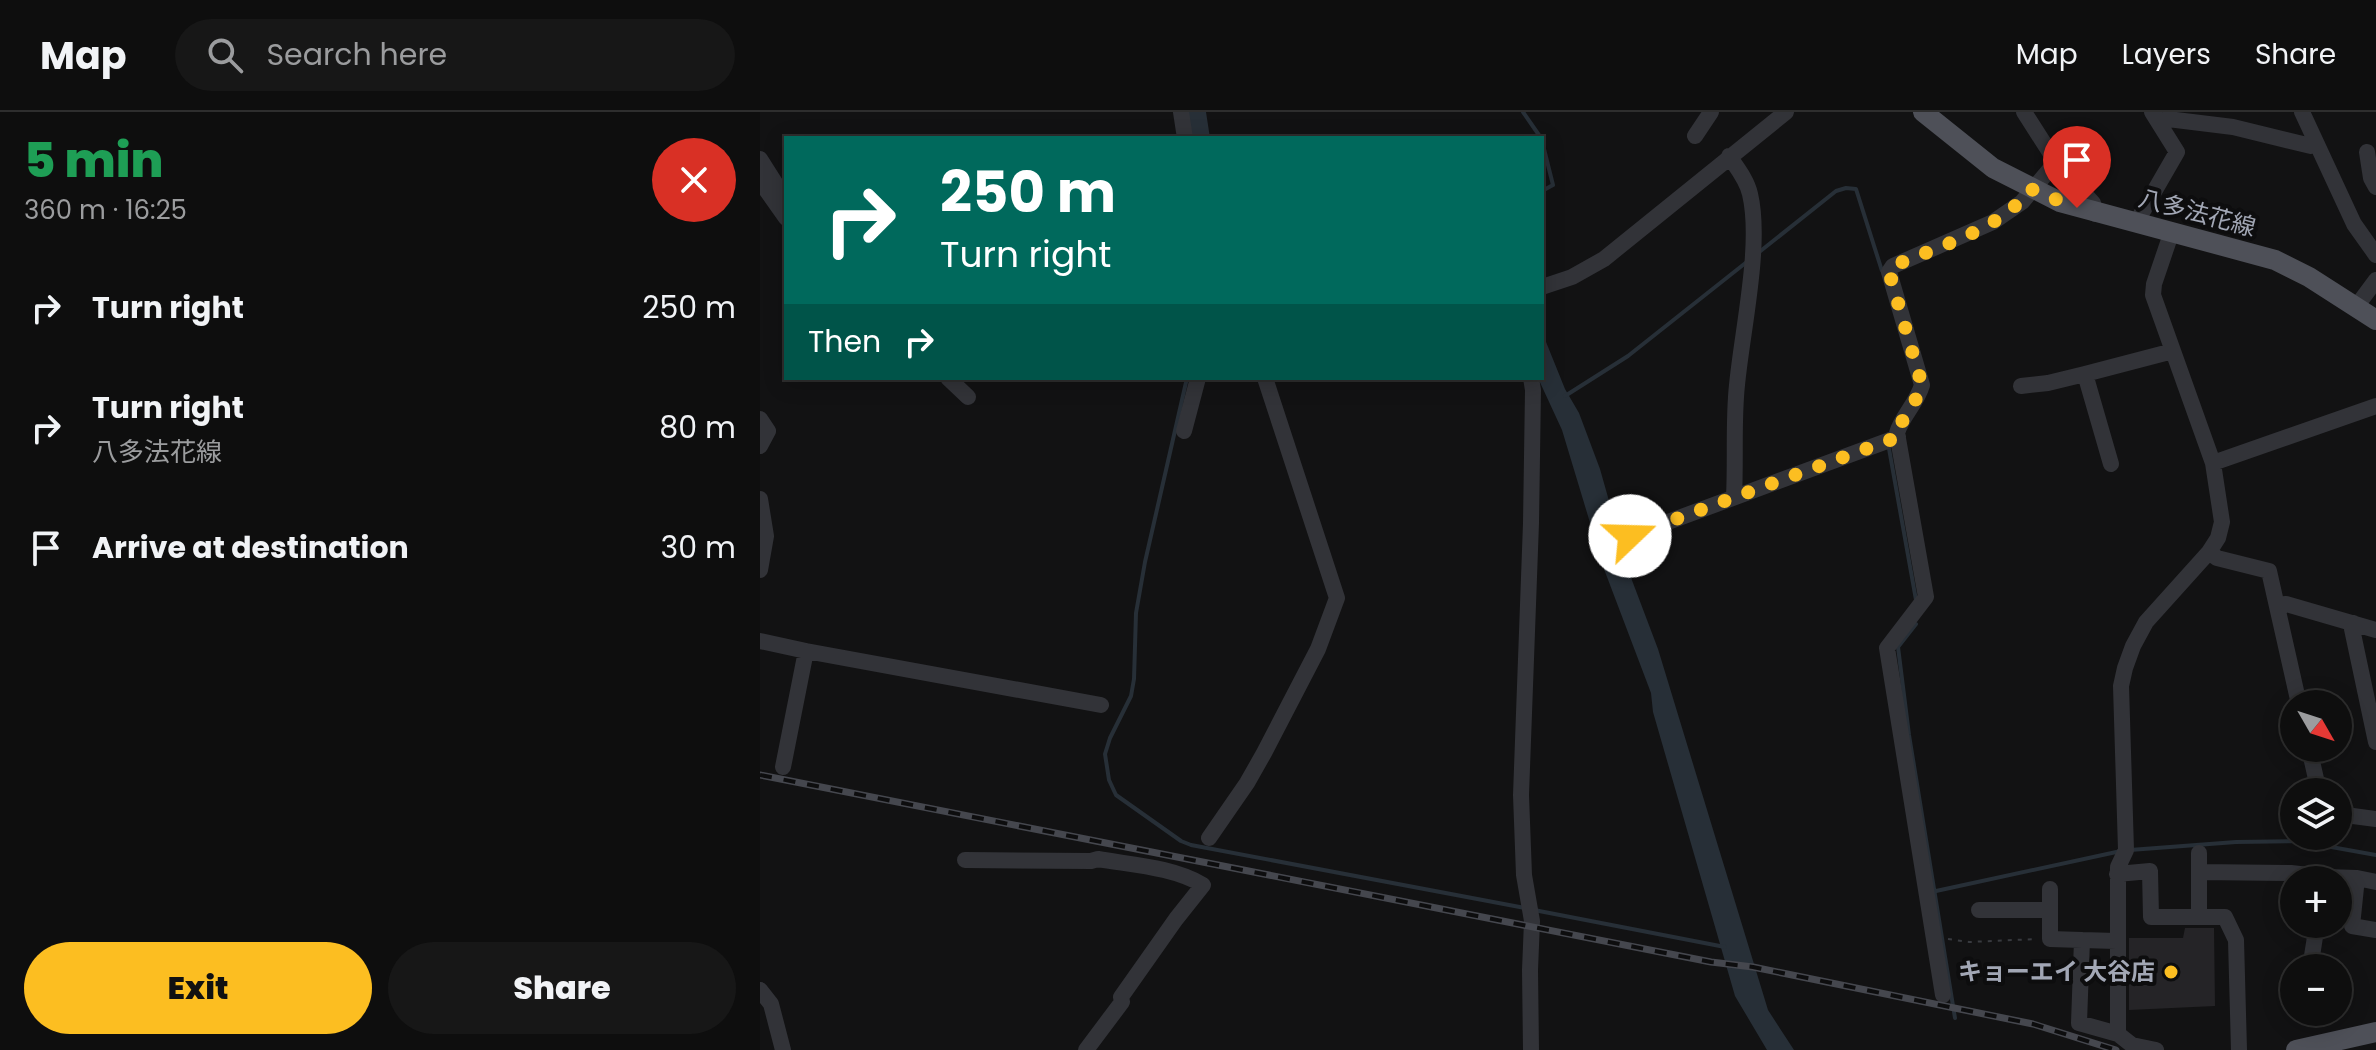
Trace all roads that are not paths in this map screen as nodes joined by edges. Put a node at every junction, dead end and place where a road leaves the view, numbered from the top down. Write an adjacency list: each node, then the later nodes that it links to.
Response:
1 (1181, 112): 8 (street)
2 (1786, 112): 12 (street)
3 (1923, 112): 17 (main road, 八多法花線)
4 (2024, 112): 14 (street)
5 (2302, 112): 10 (street)
6 (1709, 113): 9 (street)
7 (2156, 116): 10 (street); 21 (street)
8 (1185, 136)
9 (1695, 136)
10 (2317, 144): 23 (street)
11 (2367, 152): 16 (street)
12 (1729, 156): 25 (street); 43 (street)
13 (760, 159): 18 (street)
14 (2056, 162): 17 (street); 20 (street)
15 (760, 181): 19 (street)
16 (2376, 187)
17 (2031, 189): 20 (main road, 八多法花線); 39 (street)
18 (784, 210)
19 (784, 211)
20 (2095, 214): 21 (main road, 八多法花線)
21 (2136, 223): 22 (main road, 八多法花線)
22 (2172, 231): 26 (main road, 八多法花線); 28 (street)
23 (2376, 255)
24 (2376, 280): 26 (street)
25 (1544, 286)
26 (2356, 307): 27 (main road, 八多法花線)
27 (2376, 320)
28 (2173, 351): 29 (street); 41 (street)
29 (2085, 374): 34 (street); 42 (street)
30 (950, 380): 35 (street)
31 (1197, 380): 38 (street)
32 (1266, 380): 59 (street)
33 (1531, 380): 81 (street)
34 (2021, 386)
35 (968, 397)
36 (2376, 406): 41 (street)
37 (760, 419): 40 (street)
38 (1184, 431)
39 (1892, 439): 43 (street); 76 (street)
40 (760, 446)
41 (2213, 463): 46 (street)
42 (2111, 464)
43 (1734, 496): 45 (street)
44 (760, 499): 47 (street)
45 (1630, 536)
46 (2209, 552): 48 (street); 64 (street)
47 (760, 570)
48 (2277, 605): 49 (street); 53 (street)
49 (2353, 623): 50 (street); 55 (street)
50 (2376, 630)
51 (760, 641): 52 (street)
52 (806, 651): 54 (street); 56 (street)
53 (2296, 690)
54 (1101, 705)
55 (2376, 742)
56 (783, 767)
57 (2352, 816): 58 (street)
58 (2376, 819)
59 (1209, 838)
60 (2199, 853): 62 (street)
61 (965, 860): 80 (street)
62 (2199, 872): 63 (street); 71 (street)
63 (2280, 873)
64 (2117, 874): 71 (street); 74 (street)
65 (2352, 878): 66 (street)
66 (2357, 878): 67 (street); 72 (street)
67 (2376, 882)
68 (2050, 889): 70 (street)
69 (1979, 910): 70 (street)
70 (2050, 910): 73 (street)
71 (2199, 917): 83 (street)
72 (2376, 930)
73 (2082, 940): 74 (street); 78 (street)
74 (2116, 941): 78 (street)
75 (760, 990): 79 (street)
76 (1943, 995)
77 (2376, 1032): 84 (main road)
78 (2118, 1034): 82 (street)
79 (783, 1050)
80 (1086, 1050)
81 (1531, 1050)
82 (2156, 1050)
83 (2239, 1050)
84 (2296, 1050)

